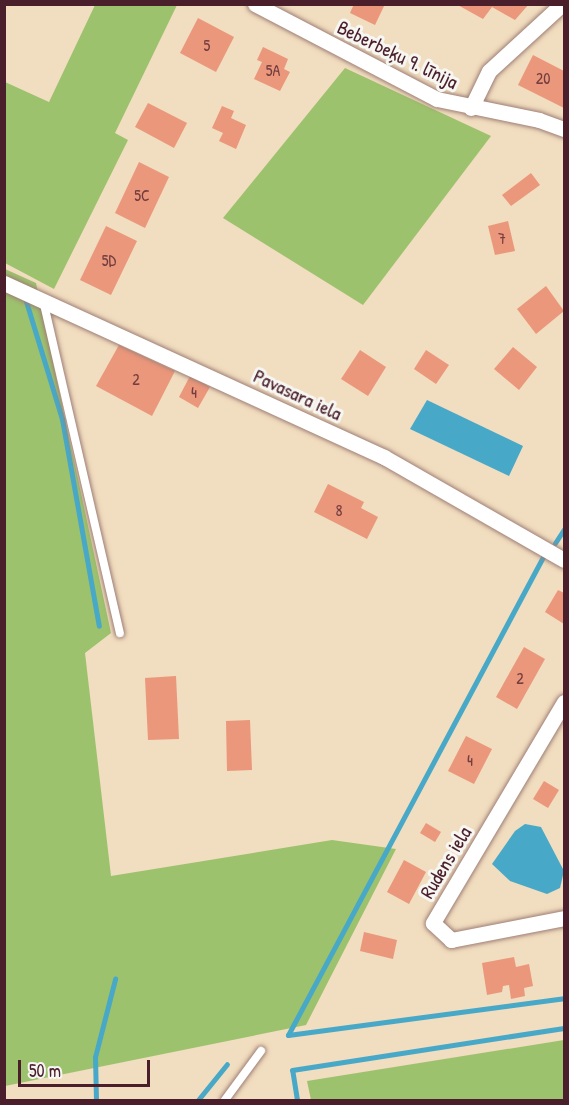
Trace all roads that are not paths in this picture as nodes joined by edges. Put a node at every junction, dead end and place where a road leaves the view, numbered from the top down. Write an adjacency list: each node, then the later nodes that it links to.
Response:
1 (255, 4): 3 (street, Beberbeķu 9. līnija)
2 (562, 4): 3 (street)
3 (471, 108): 4 (street, Beberbeķu 9. līnija)
4 (564, 129)
5 (4, 283): 6 (street, Pavasara iela)
6 (42, 299): 7 (street, Pavasara iela); 8 (lane)
7 (564, 560)
8 (120, 633)
9 (564, 702): 10 (street, Rudens iela)
10 (564, 918)
11 (261, 1051): 12 (lane)
12 (225, 1101)

